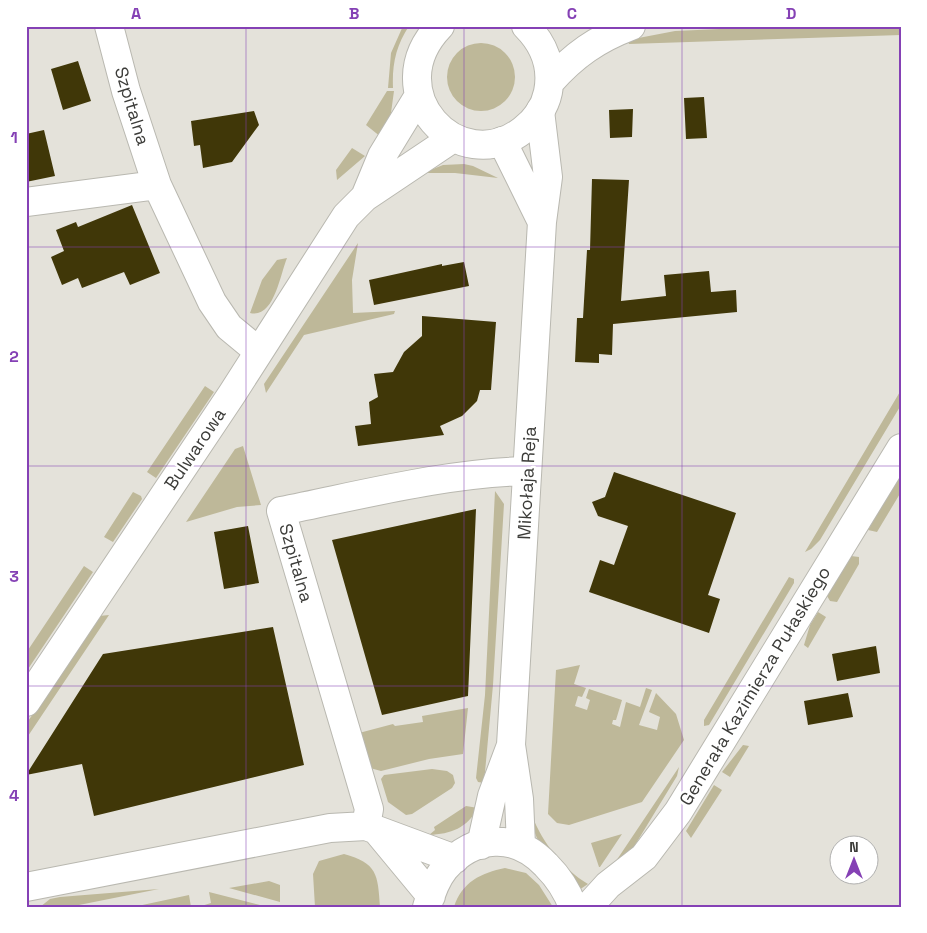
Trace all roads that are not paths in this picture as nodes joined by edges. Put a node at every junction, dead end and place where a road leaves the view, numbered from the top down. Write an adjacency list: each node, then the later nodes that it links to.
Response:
1 (109, 26): 10 (street, Szpitalna)
2 (440, 26): 6 (street)
3 (526, 26): 5 (street)
4 (631, 26): 5 (street)
5 (550, 82): 7 (street)
6 (418, 97): 8 (street); 11 (street, Bulwarowa)
7 (540, 111): 9 (street); 13 (street, Mikołaja Reja)
8 (453, 138): 9 (street); 11 (street, Bulwarowa)
9 (502, 141): 13 (street, Mikołaja Reja)
10 (157, 185): 12 (street); 14 (street, Szpitalna)
11 (365, 197): 14 (street, Bulwarowa)
12 (26, 202)
13 (542, 222): 16 (street, Mikołaja Reja)
14 (258, 351): 17 (street, Bulwarowa)
15 (901, 448): 26 (street, Generała Kazimierza Pułaskiego)
16 (527, 470): 18 (street, Mikołaja Reja); 19 (street, Szpitalna)
17 (26, 702)
18 (511, 745): 20 (street); 21 (street)
19 (372, 829): 22 (street); 23 (street); 24 (street)
20 (481, 845): 21 (street); 22 (street)
21 (521, 845): 25 (street)
22 (455, 859): 24 (street)
23 (26, 887)
24 (429, 901)
25 (573, 907)
26 (588, 907)

